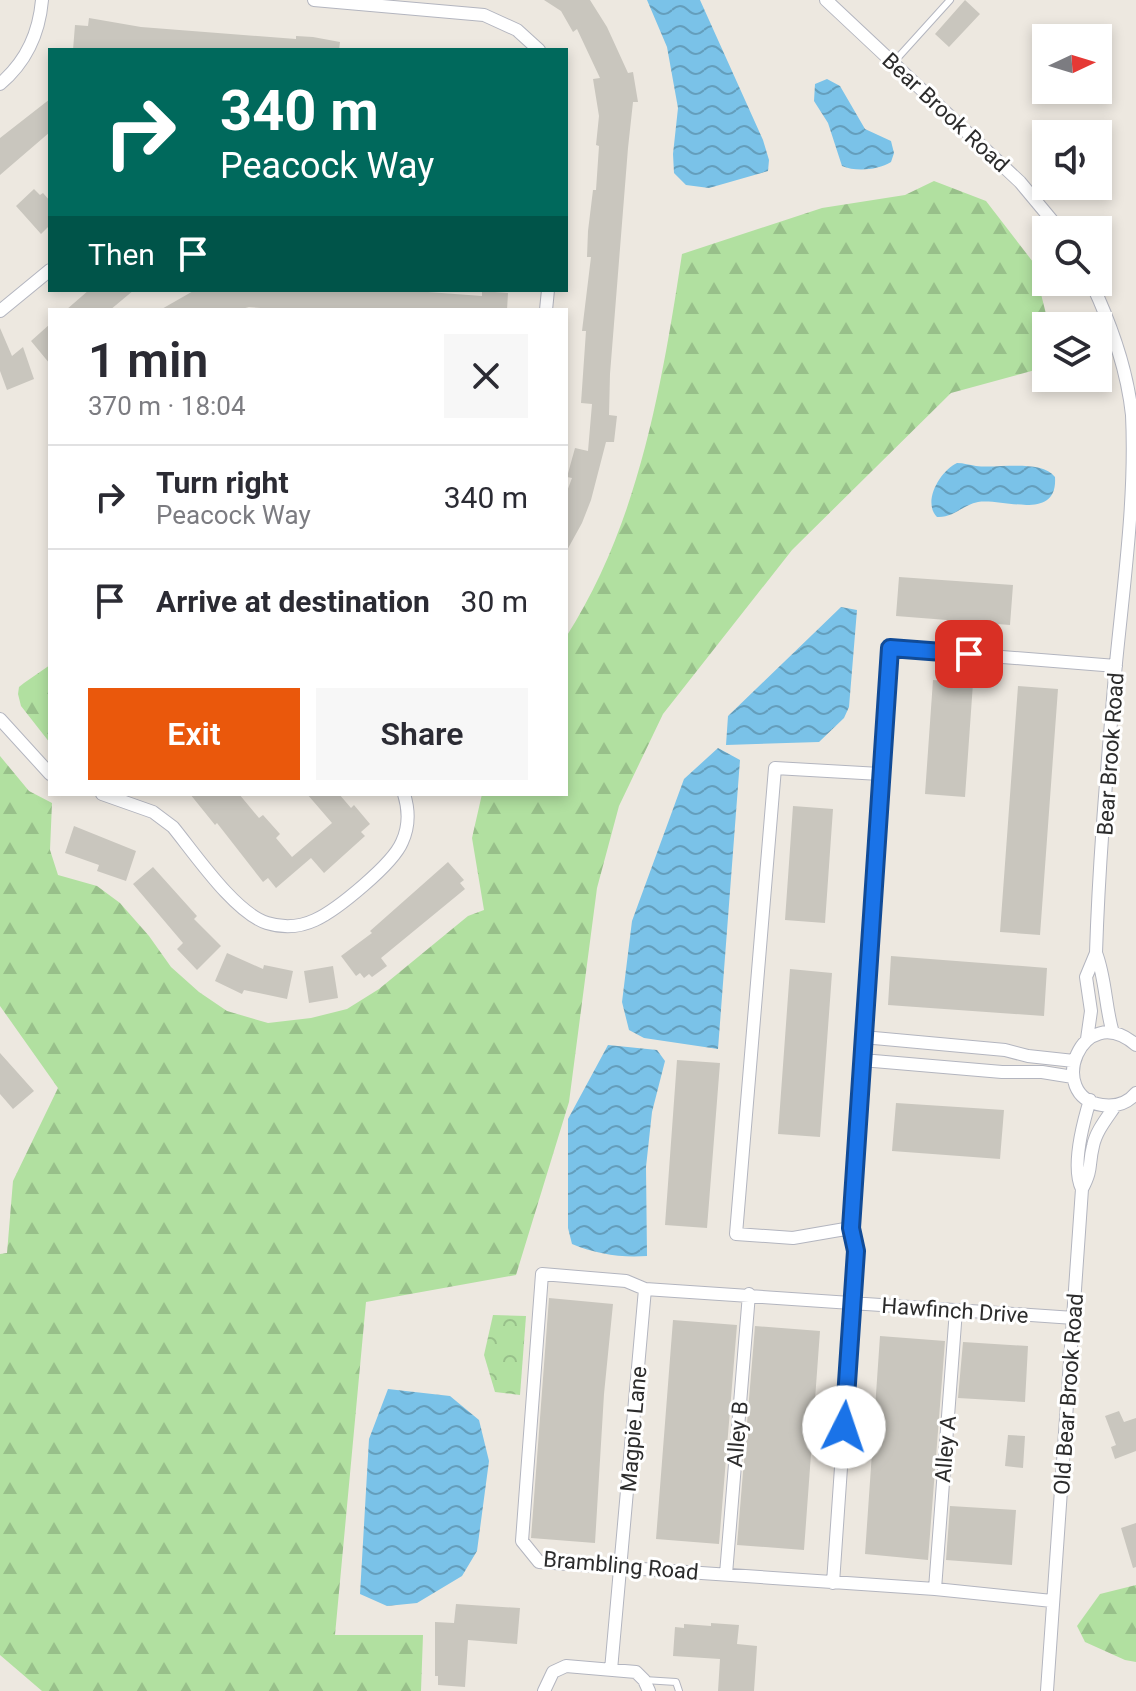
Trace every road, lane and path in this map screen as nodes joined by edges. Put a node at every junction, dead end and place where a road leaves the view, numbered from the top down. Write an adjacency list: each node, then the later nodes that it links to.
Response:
1 (42, 0): 8 (street)
2 (314, 0): 5 (street)
3 (826, 0): 7 (street, Bear Brook Road)
4 (950, 0): 7 (lane)
5 (455, 6): 6 (street)
6 (537, 48)
7 (893, 63): 9 (street, Bear Brook Road)
8 (0, 84)
9 (1048, 216)
10 (48, 272): 12 (street)
11 (1097, 296): 13 (street, Bear Brook Road)
12 (0, 311)
13 (1133, 531): 14 (street, Bear Brook Road)
14 (1131, 555): 15 (street, Bear Brook Road)
15 (1116, 666): 18 (street); 21 (street, Bear Brook Road)
16 (0, 719): 17 (street)
17 (48, 772)
18 (880, 774): 23 (street); 33 (street)
19 (108, 796): 20 (street)
20 (405, 796)
21 (1096, 953): 22 (street); 24 (street, Bear Brook Road)
22 (1113, 1033): 24 (street); 25 (street)
23 (863, 1037): 26 (street); 27 (street)
24 (1087, 1039): 27 (street, Bear Brook Road)
25 (1136, 1045)
26 (862, 1060): 28 (street); 33 (street)
27 (1074, 1061): 28 (street, Bear Brook Road)
28 (1073, 1077): 30 (street)
29 (1135, 1097): 31 (street)
30 (1090, 1100): 31 (street); 32 (street)
31 (1115, 1106): 32 (street, Old Bear Brook Road)
32 (1082, 1189): 38 (street, Old Bear Brook Road)
33 (851, 1228): 36 (street)
34 (645, 1289): 35 (street, Hawfinch Drive); 39 (street, Magpie Lane); 39 (street, Brambling Road)
35 (749, 1294): 36 (street, Hawfinch Drive); 40 (street, Alley B)
36 (852, 1302): 37 (street, Hawfinch Drive); 41 (street)
37 (956, 1310): 38 (street, Hawfinch Drive); 42 (street, Alley A)
38 (1074, 1318): 43 (street, Old Bear Brook Road)
39 (622, 1568): 40 (street, Brambling Road); 44 (street, Magpie Lane)
40 (726, 1574): 41 (street, Brambling Road)
41 (833, 1583): 42 (street, Brambling Road)
42 (935, 1589): 43 (street, Brambling Road)
43 (1052, 1601): 48 (street, Old Bear Brook Road)
44 (611, 1670): 45 (street); 46 (street)
45 (647, 1686): 47 (lane)
46 (544, 1691)
47 (679, 1691)
48 (1047, 1691)

